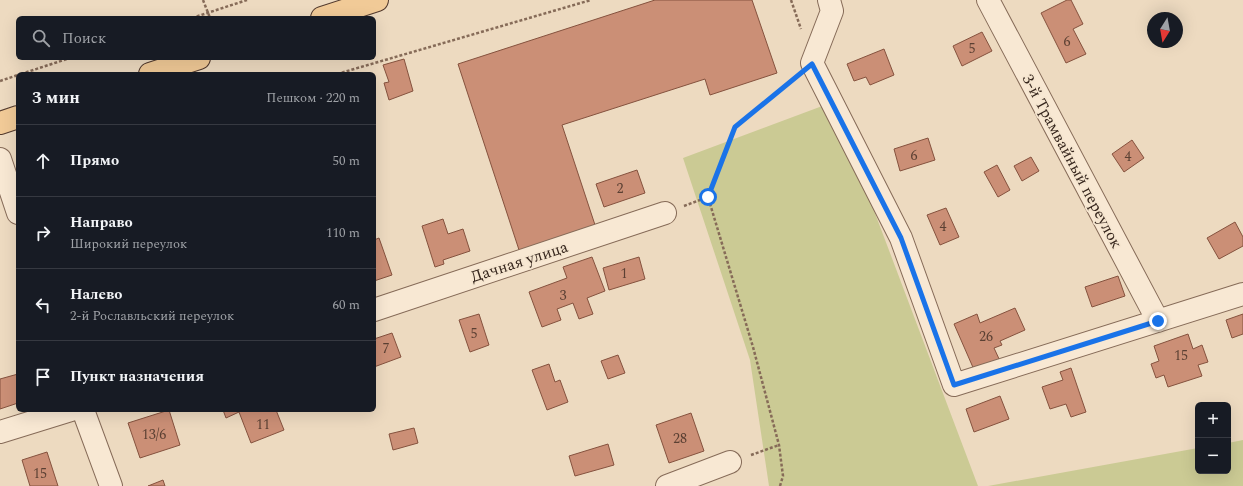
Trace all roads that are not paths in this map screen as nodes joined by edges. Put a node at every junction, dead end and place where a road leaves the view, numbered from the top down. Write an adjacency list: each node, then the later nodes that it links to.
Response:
1 (377, 0): 4 (main road)
2 (829, 0): 14 (street)
3 (988, 0): 14 (street, 3-й Трамвайный переулок)
4 (328, 16)
5 (193, 60): 6 (main road)
6 (156, 72)
7 (16, 118): 8 (main road)
8 (0, 123)
9 (0, 159): 10 (street)
10 (16, 207)
11 (665, 213): 13 (street, Дачная улица)
12 (1243, 294): 14 (street)
13 (376, 309)
14 (1158, 321)
15 (65, 412): 17 (street)
16 (84, 412): 19 (street)
17 (0, 432)
18 (730, 462): 20 (street)
19 (111, 486)
20 (667, 486)

